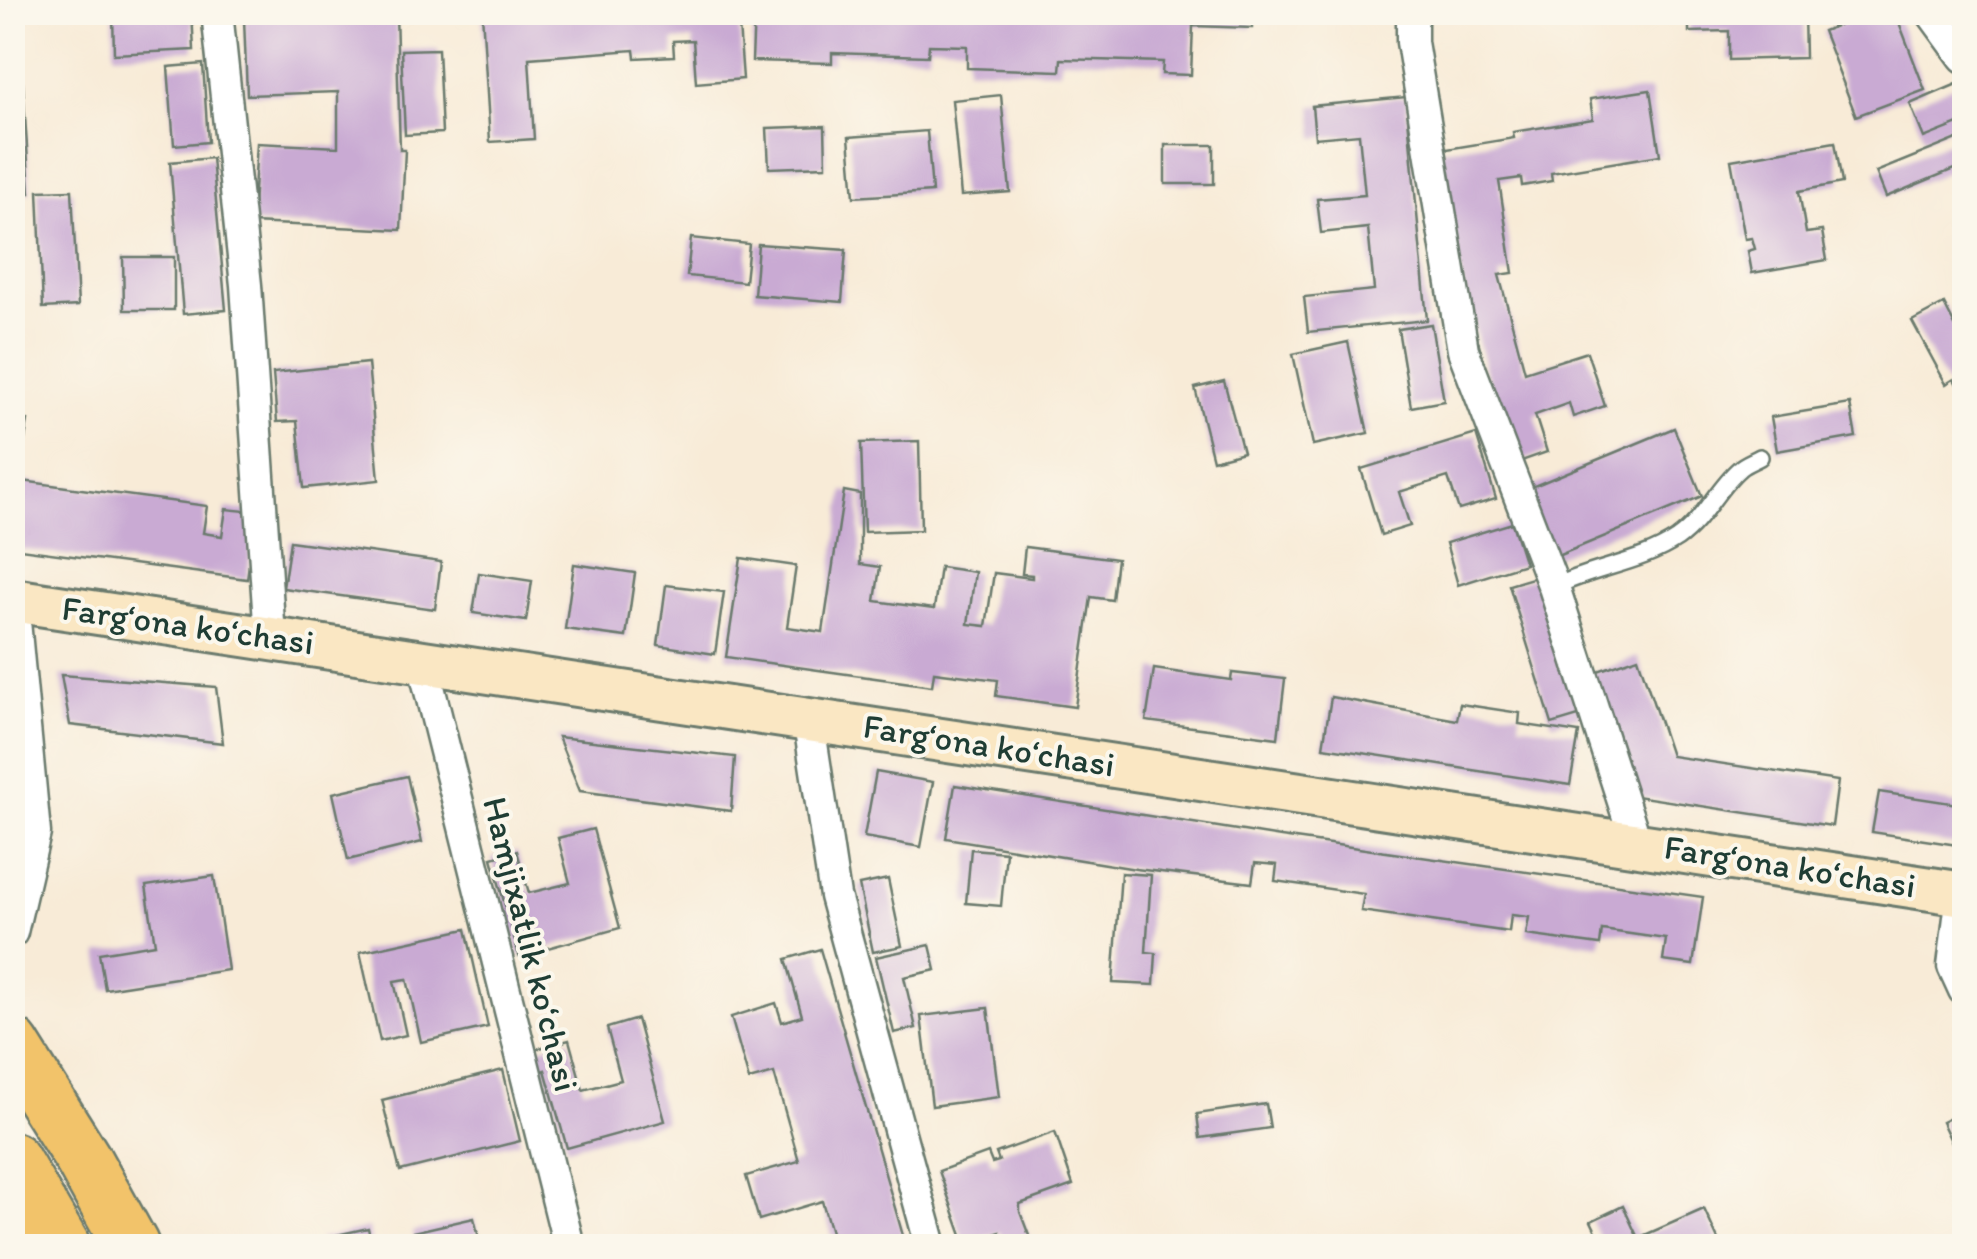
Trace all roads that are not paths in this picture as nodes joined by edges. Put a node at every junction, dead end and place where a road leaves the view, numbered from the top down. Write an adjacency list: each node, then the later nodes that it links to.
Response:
1 (217, 12): 8 (street)
2 (1412, 12): 6 (street)
3 (1931, 12): 4 (street)
4 (1964, 57)
5 (1760, 457): 6 (lane)
6 (1554, 587): 11 (street)
7 (13, 600): 8 (street, Fargʻona koʻchasi); 13 (street)
8 (270, 637): 9 (street, Fargʻona koʻchasi)
9 (422, 659): 10 (street, Fargʻona koʻchasi); 19 (street, Hamjixatlik koʻchasi)
10 (808, 718): 11 (street, Fargʻona koʻchasi); 20 (street)
11 (1636, 842): 12 (street, Fargʻona koʻchasi)
12 (1963, 894): 14 (street)
13 (12, 932)
14 (1964, 990)
15 (12, 1046): 18 (highway)
16 (12, 1160): 17 (highway)
17 (62, 1246)
18 (131, 1246)
19 (568, 1246)
20 (931, 1246)

